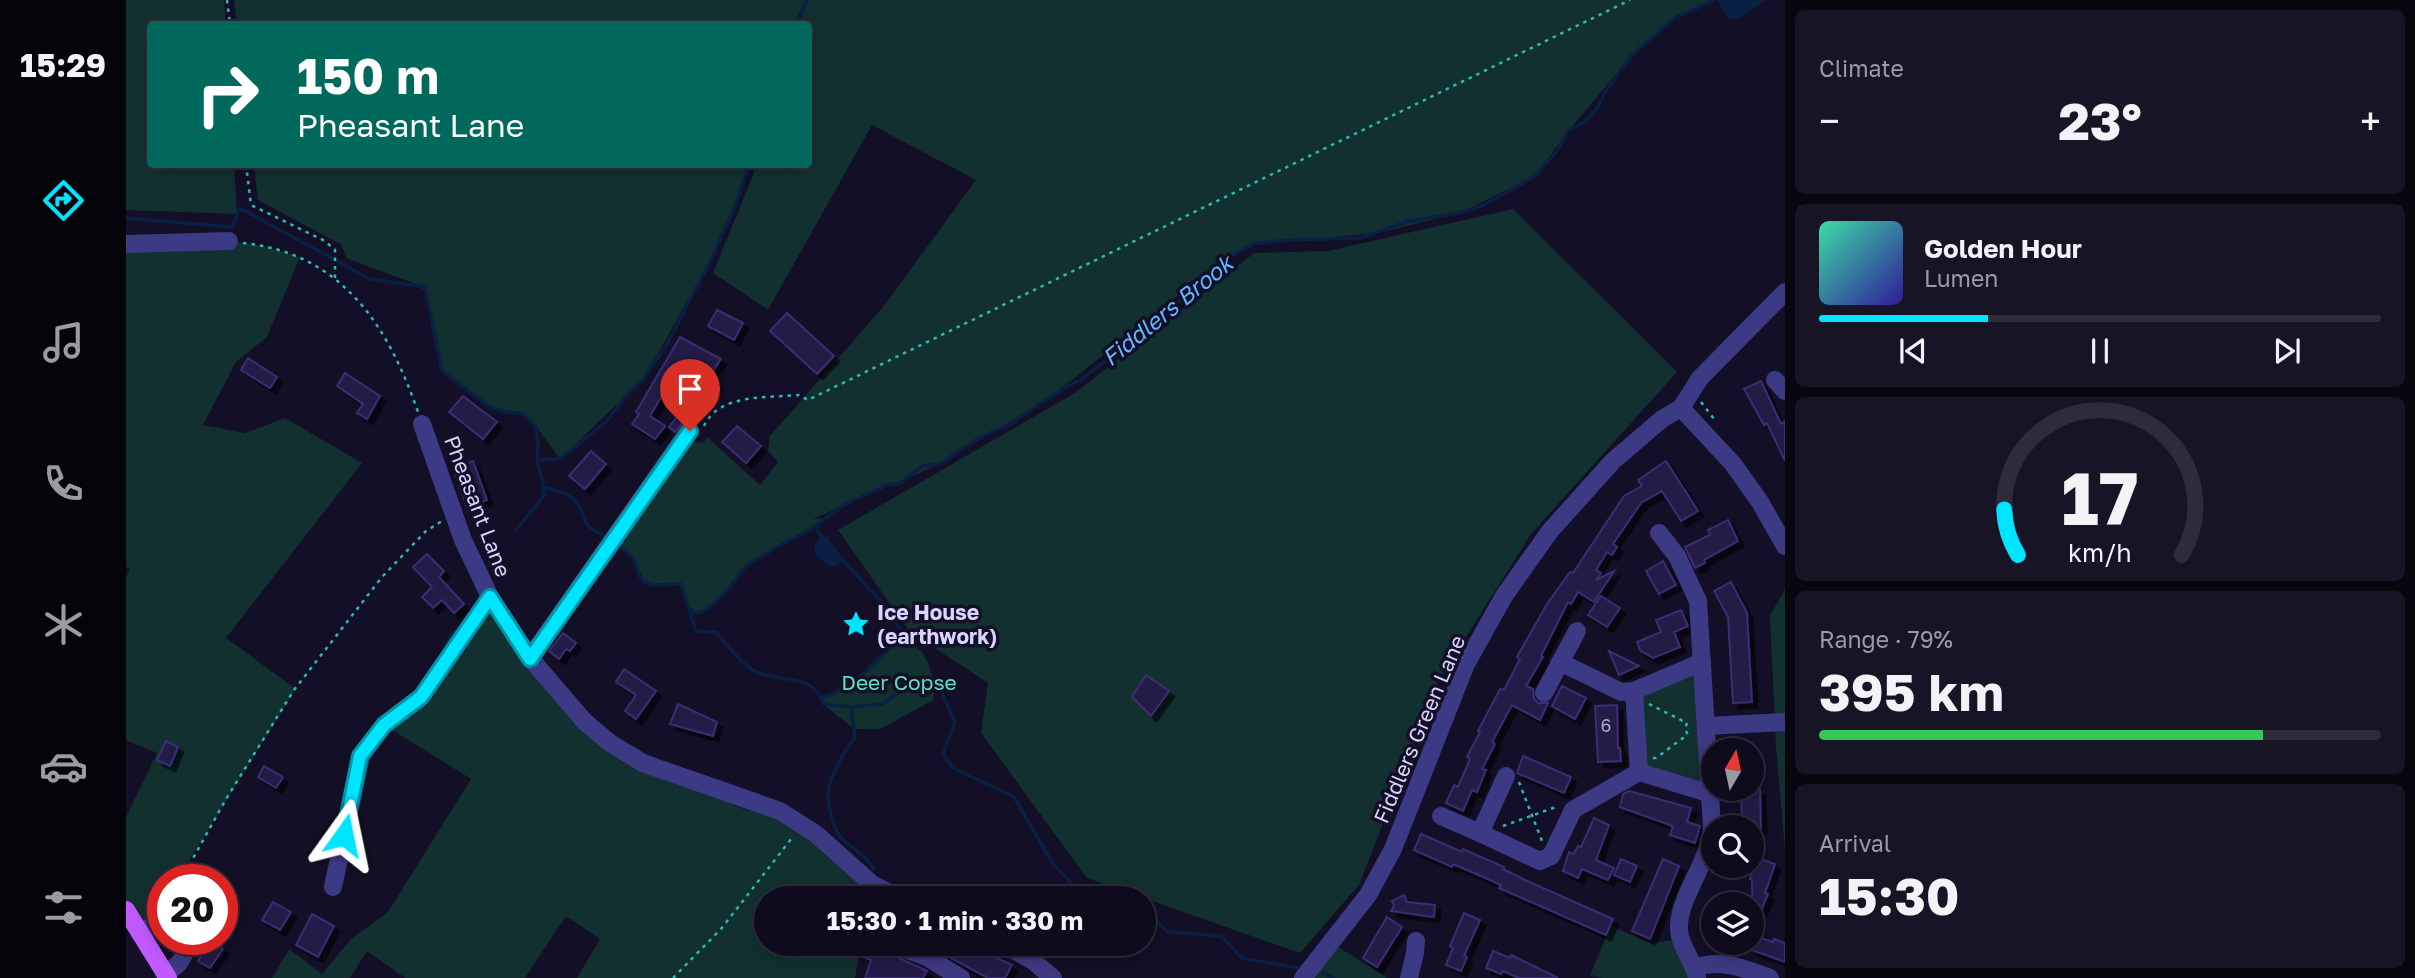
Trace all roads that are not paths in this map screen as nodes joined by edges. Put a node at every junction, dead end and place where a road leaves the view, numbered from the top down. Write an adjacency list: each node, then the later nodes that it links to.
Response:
1 (229, 241): 2 (street)
2 (126, 244)
3 (1785, 292): 4 (street, Fiddlers Green Lane)
4 (1681, 408): 8 (street); 39 (street, Fiddlers Green Lane)
5 (422, 424): 9 (street, Pheasant Lane)
6 (690, 431): 11 (street)
7 (1659, 533): 13 (street)
8 (1783, 539)
9 (490, 597): 11 (street, Pheasant Lane); 26 (street)
10 (1577, 631): 12 (street)
11 (530, 659): 25 (street, Pheasant Lane)
12 (1560, 662): 14 (street); 15 (street)
13 (1702, 662): 15 (street); 17 (street)
14 (1545, 693)
15 (1635, 698): 19 (street)
16 (1785, 722): 17 (street)
17 (1707, 726): 18 (street)
18 (1708, 738)
19 (1638, 765): 21 (street); 24 (street)
20 (1506, 776): 24 (street)
21 (1701, 790)
22 (1711, 802): 34 (street)
23 (1441, 816): 24 (street)
24 (1480, 833)
25 (876, 886)
26 (333, 887)
27 (126, 910): 29 (main road)
28 (147, 929): 29 (street)
29 (140, 934): 35 (main road)
30 (1419, 950): 40 (street)
31 (184, 955): 35 (street)
32 (924, 956): 37 (street)
33 (1024, 956): 38 (street)
34 (1696, 973): 36 (street)
35 (166, 975)
36 (1766, 977)
37 (961, 978)
38 (1053, 978)
39 (1303, 978)
40 (1409, 978)

